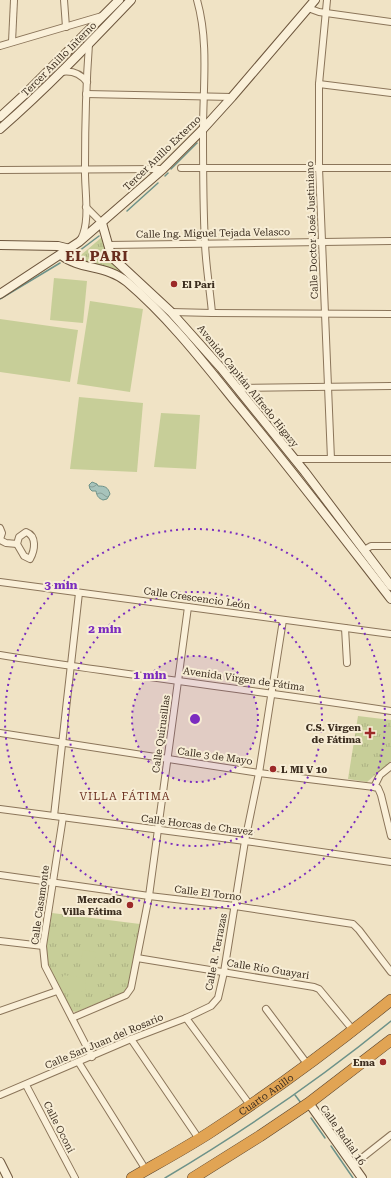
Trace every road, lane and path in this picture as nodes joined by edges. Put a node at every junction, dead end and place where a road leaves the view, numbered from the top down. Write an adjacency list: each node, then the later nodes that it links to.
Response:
1 (14, 0): 11 (street)
2 (64, 0): 10 (street)
3 (197, 0): 19 (street)
4 (327, 0): 7 (street, Calle Doctor José Justiniano)
5 (125, 2): 9 (street, Tercer Anillo Interno); 12 (street, Tercer Anillo Interno)
6 (311, 3): 7 (street); 20 (street, Tercer Anillo Externo)
7 (325, 13): 8 (street); 16 (street, Calle Doctor José Justiniano)
8 (391, 22)
9 (92, 23): 10 (street); 21 (street, Tercer Anillo Interno)
10 (66, 26): 11 (street)
11 (12, 42): 13 (street)
12 (89, 44): 14 (street, Tercer Anillo Interno); 15 (street)
13 (0, 46)
14 (61, 72): 15 (street); 23 (street, Tercer Anillo Interno)
15 (87, 82): 18 (street)
16 (319, 84): 17 (street); 26 (street, Calle Doctor José Justiniano)
17 (391, 93)
18 (86, 94): 19 (street); 28 (street)
19 (204, 96): 20 (street); 22 (street)
20 (232, 97): 22 (street, Tercer Anillo Externo)
21 (0, 117)
22 (203, 129): 25 (street); 29 (street, Tercer Anillo Externo)
23 (0, 130)
24 (181, 168): 25 (street)
25 (203, 168): 26 (street); 36 (street)
26 (319, 168): 27 (street); 35 (street, Calle Doctor José Justiniano)
27 (391, 168)
28 (85, 169): 29 (street); 30 (street); 31 (street)
29 (162, 169): 32 (street, Tercer Anillo Externo)
30 (0, 170)
31 (86, 207): 32 (street, Avenida Capitán Alfredo Higazy); 34 (street)
32 (102, 223): 34 (street, Tercer Anillo Externo); 38 (street, Avenida Capitán Alfredo Higazy)
33 (391, 241): 35 (street, Calle Ing. Miguel Tejada Velasco)
34 (79, 242): 39 (street, Tercer Anillo Externo)
35 (322, 242): 36 (street, Calle Ing. Miguel Tejada Velasco); 44 (street, Calle Doctor José Justiniano)
36 (205, 244): 38 (street, Calle Ing. Miguel Tejada Velasco); 43 (street)
37 (0, 245): 39 (street)
38 (108, 245): 42 (street, Avenida Capitán Alfredo Higazy)
39 (70, 249): 40 (street, Tercer Anillo Externo)
40 (61, 255): 41 (street, Tercer Anillo Externo); 53 (street, Avenida Capitán Alfredo Higazy)
41 (0, 294)
42 (171, 312): 43 (street); 48 (street, Avenida Capitán Alfredo Higazy)
43 (212, 314): 44 (street)
44 (325, 314): 45 (street); 47 (street, Calle Doctor José Justiniano)
45 (391, 314)
46 (391, 386): 47 (street)
47 (328, 387): 48 (street); 50 (street, Calle Doctor José Justiniano)
48 (237, 388): 49 (street, Avenida Capitán Alfredo Higazy)
49 (294, 459): 50 (street); 52 (street, Avenida Capitán Alfredo Higazy)
50 (331, 459): 51 (street)
51 (391, 459)
52 (305, 472): 53 (street); 58 (street, Avenida Capitán Alfredo Higazy)
53 (296, 478): 62 (street, Avenida Capitán Alfredo Higazy)
54 (0, 528): 55 (street)
55 (0, 540): 56 (street)
56 (17, 544)
57 (391, 546): 58 (street)
58 (364, 550): 60 (street, Avenida Capitán Alfredo Higazy)
59 (0, 582): 61 (street, Calle Crescencio León)
60 (391, 586)
61 (79, 593): 63 (street, Calle Crescencio León); 69 (street)
62 (391, 599)
63 (188, 607): 64 (street, Calle Crescencio León); 70 (street, Calle Quirusillas)
64 (283, 620): 65 (street, Calle Crescencio León); 71 (street, Calle R. Terrazas)
65 (345, 628): 66 (street, Calle Crescencio León); 68 (street)
66 (391, 634)
67 (0, 655): 69 (street, Avenida Virgen de Fátima)
68 (347, 663)
69 (72, 666): 70 (street, Avenida Virgen de Fátima); 74 (street)
70 (178, 680): 71 (street, Avenida Virgen de Fátima); 75 (street, Calle Quirusillas)
71 (270, 693): 72 (street, Avenida Virgen de Fátima); 77 (street, Calle R. Terrazas)
72 (391, 711)
73 (0, 733): 74 (street, Calle 3 de Mayo)
74 (61, 742): 75 (street, Calle 3 de Mayo); 80 (street)
75 (167, 759): 77 (street, Calle 3 de Mayo); 82 (street, Calle Quirusillas)
76 (391, 766): 78 (street)
77 (258, 773): 78 (street, Calle 3 de Mayo); 84 (street, Calle R. Terrazas)
78 (374, 787): 83 (street)
79 (0, 809): 80 (street, Calle Horcas de Chavez)
80 (54, 816): 81 (street, Calle Horcas de Chavez)
81 (63, 817): 82 (street, Calle Horcas de Chavez); 87 (street, Calle Casamonte)
82 (158, 830): 84 (street, Calle Horcas de Chavez); 88 (street, Calle Quirusillas)
83 (391, 836)
84 (245, 841): 85 (street, Calle Horcas de Chavez); 89 (street, Calle R. Terrazas)
85 (391, 862)
86 (0, 875): 87 (street, Calle El Torno)
87 (53, 882): 88 (street, Calle El Torno); 91 (street, Calle Casamonte)
88 (149, 896): 89 (street, Calle El Torno); 92 (street, Calle Quirusillas)
89 (235, 906): 93 (street, Calle R. Terrazas); 94 (street, Calle El Torno)
90 (0, 941): 91 (street)
91 (43, 946): 95 (street, Calle Casamonte)
92 (137, 958): 93 (street, Calle Río Guayari); 100 (street, Calle Quirusillas)
93 (224, 972): 97 (street, Calle R. Terrazas); 102 (street, Calle Río Guayari)
94 (391, 972)
95 (58, 991): 99 (street); 100 (street, Calle Casamonte)
96 (391, 1000): 102 (highway, Cuarto Anillo)
97 (215, 1002): 101 (street, Calle San Juan del Rosario)
98 (266, 1009): 107 (street)
99 (0, 1011)
100 (72, 1018): 105 (street, Calle Casamonte)
101 (186, 1018): 103 (street, Calle San Juan del Rosario); 111 (street)
102 (353, 1030): 107 (highway, Cuarto Anillo)
103 (131, 1039): 105 (street, Calle San Juan del Rosario); 113 (street)
104 (391, 1040): 110 (highway)
105 (92, 1057): 106 (street, Calle San Juan del Rosario)
106 (79, 1062): 108 (street, Calle San Juan del Rosario); 116 (street)
107 (308, 1065): 111 (highway, Cuarto Anillo)
108 (26, 1085): 109 (street, Calle San Juan del Rosario); 118 (street, Calle Oconi)
109 (0, 1095)
110 (309, 1103): 115 (street, Calle Radial 16); 120 (highway)
111 (250, 1105): 113 (highway, Cuarto Anillo)
112 (391, 1135): 115 (street)
113 (199, 1139): 116 (highway, Cuarto Anillo)
114 (0, 1162): 117 (street)
115 (353, 1165): 121 (street, Calle Radial 16)
116 (146, 1170): 119 (highway, Cuarto Anillo)
117 (7, 1178)
118 (75, 1178)
119 (132, 1178)
120 (193, 1178)
121 (362, 1178)

